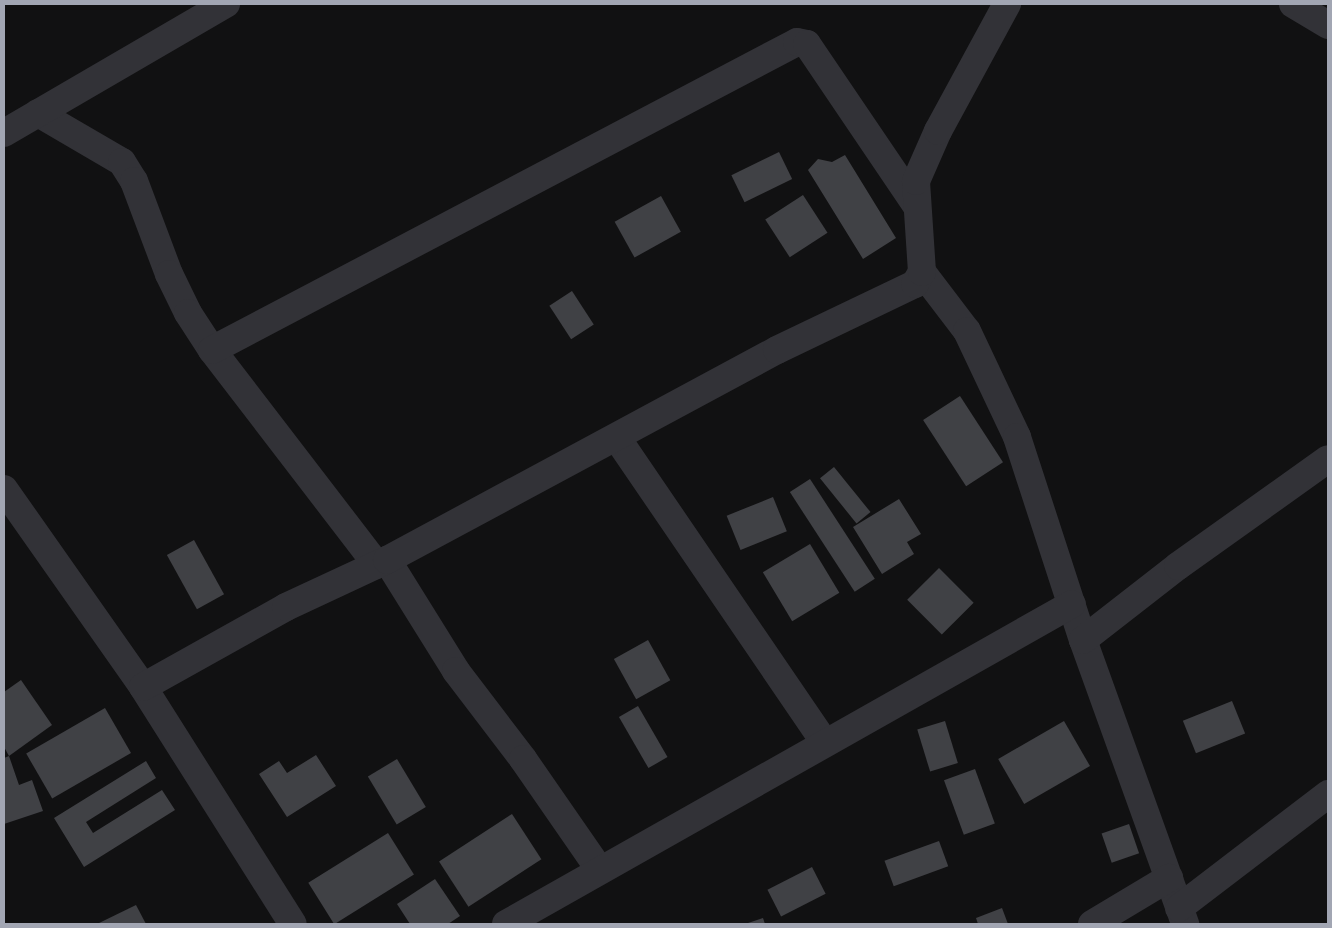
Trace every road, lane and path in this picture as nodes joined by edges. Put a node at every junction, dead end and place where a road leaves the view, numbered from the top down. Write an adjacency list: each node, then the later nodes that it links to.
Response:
1 (226, 4): 5 (street)
2 (1007, 4): 7 (street)
3 (1293, 4): 4 (street)
4 (1328, 25)
5 (38, 113): 6 (street); 9 (street)
6 (4, 133)
7 (916, 206): 8 (street); 9 (street)
8 (922, 272): 10 (street); 14 (street)
9 (212, 350): 13 (street)
10 (617, 438): 13 (street); 17 (street)
11 (1328, 459): 15 (street)
12 (4, 489): 16 (street)
13 (382, 563): 16 (street); 19 (street)
14 (1072, 604): 15 (street); 17 (street)
15 (1083, 640): 20 (street)
16 (142, 687): 22 (street)
17 (825, 743): 19 (street)
18 (1328, 794): 21 (street)
19 (600, 870): 23 (street)
20 (1169, 878): 21 (street); 24 (street)
21 (1182, 916)
22 (292, 924)
23 (506, 924)
24 (1092, 924)

